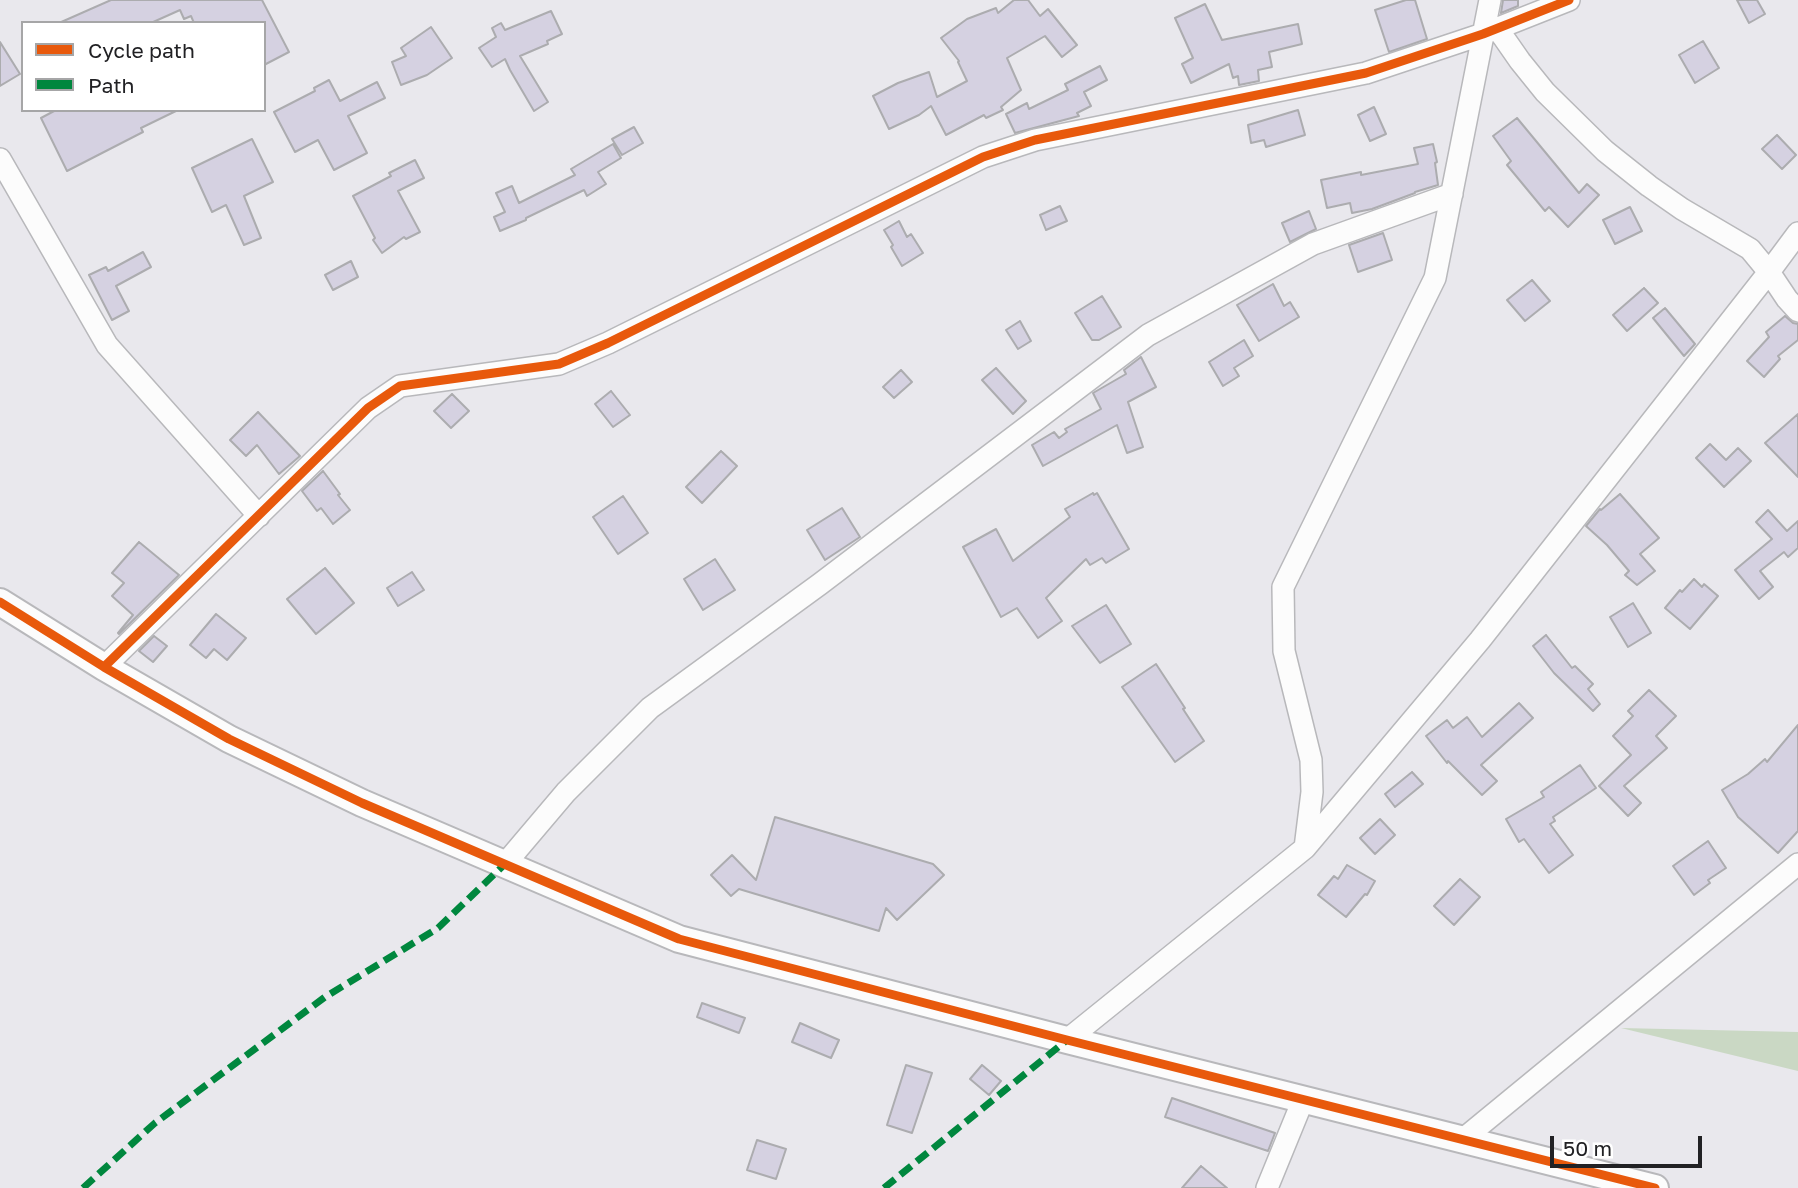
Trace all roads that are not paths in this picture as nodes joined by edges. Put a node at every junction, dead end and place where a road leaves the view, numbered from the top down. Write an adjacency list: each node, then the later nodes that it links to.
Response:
1 (1490, 0): 3 (street)
2 (1569, 0): 3 (street)
3 (1490, 31): 5 (street); 7 (street); 9 (street)
4 (0, 159): 9 (street)
5 (1452, 194): 12 (street); 13 (street)
6 (1798, 233): 7 (street)
7 (1769, 272): 8 (street); 12 (street)
8 (1798, 311)
9 (258, 516): 11 (street)
10 (0, 601): 11 (street)
11 (104, 667): 13 (street)
12 (1305, 848): 15 (street)
13 (505, 864): 15 (street)
14 (1798, 864): 17 (street)
15 (1067, 1040): 16 (street)
16 (1303, 1100): 17 (street); 18 (street)
17 (1462, 1139): 19 (street)
18 (1267, 1188)
19 (1655, 1188)

